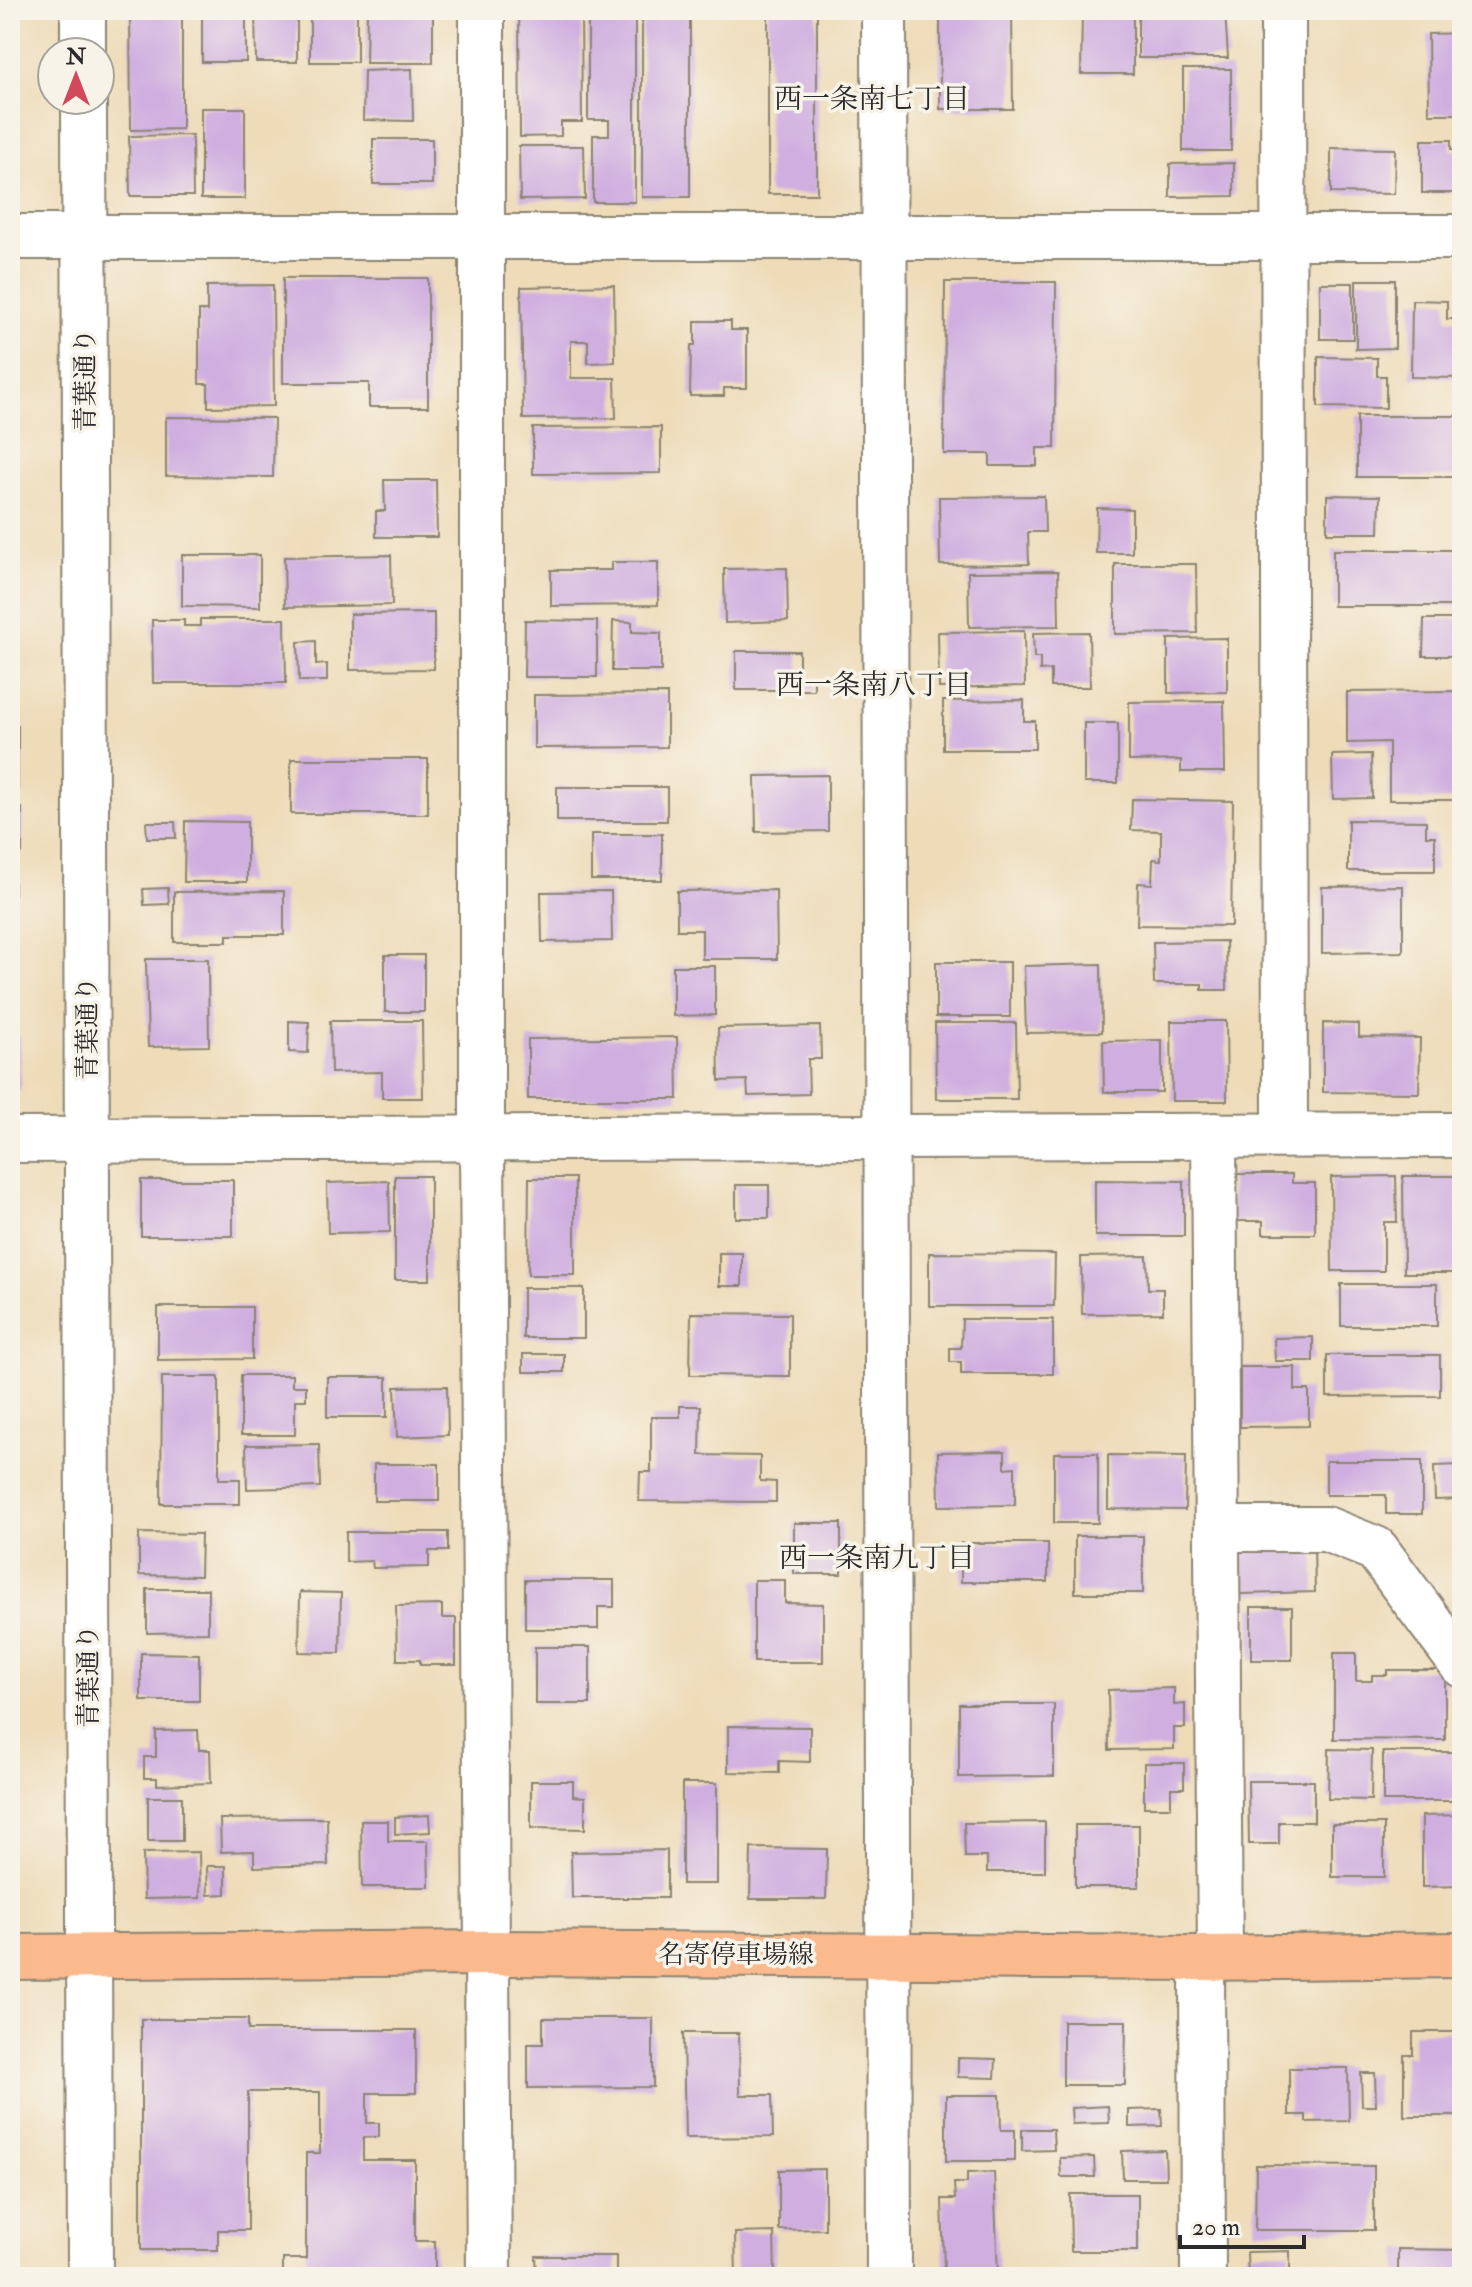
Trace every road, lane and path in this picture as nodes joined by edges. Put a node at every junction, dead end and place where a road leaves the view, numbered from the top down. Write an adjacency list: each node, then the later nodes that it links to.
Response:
1 (83, 10): 5 (street)
2 (482, 10): 12 (street)
3 (884, 10): 11 (street)
4 (1283, 10): 9 (street)
5 (83, 36)
6 (84, 116): 8 (street, 青葉通り)
7 (10, 237): 8 (street)
8 (85, 237): 12 (street); 19 (street, 青葉通り)
9 (1283, 237): 10 (street); 11 (street); 13 (street)
10 (1462, 237)
11 (886, 238): 12 (street); 17 (street)
12 (482, 239): 16 (street)
13 (1285, 1134): 14 (street); 15 (street)
14 (1214, 1135): 17 (street); 20 (street)
15 (1462, 1135)
16 (482, 1138): 17 (street); 19 (street); 22 (street)
17 (889, 1138): 24 (street)
18 (10, 1140): 19 (street)
19 (89, 1140): 26 (street, 青葉通り)
20 (1217, 1529): 21 (street); 27 (street)
21 (1462, 1665)
22 (488, 1953): 24 (main road, 名寄停車場線); 26 (main road, 名寄停車場線); 29 (street)
23 (1462, 1955): 27 (main road, 名寄停車場線)
24 (890, 1956): 27 (main road, 名寄停車場線); 30 (street)
25 (10, 1957): 26 (main road, 名寄停車場線)
26 (88, 1957): 28 (street, 青葉通り)
27 (1211, 1958): 31 (street)
28 (90, 2277)
29 (489, 2277)
30 (889, 2277)
31 (1203, 2277)

